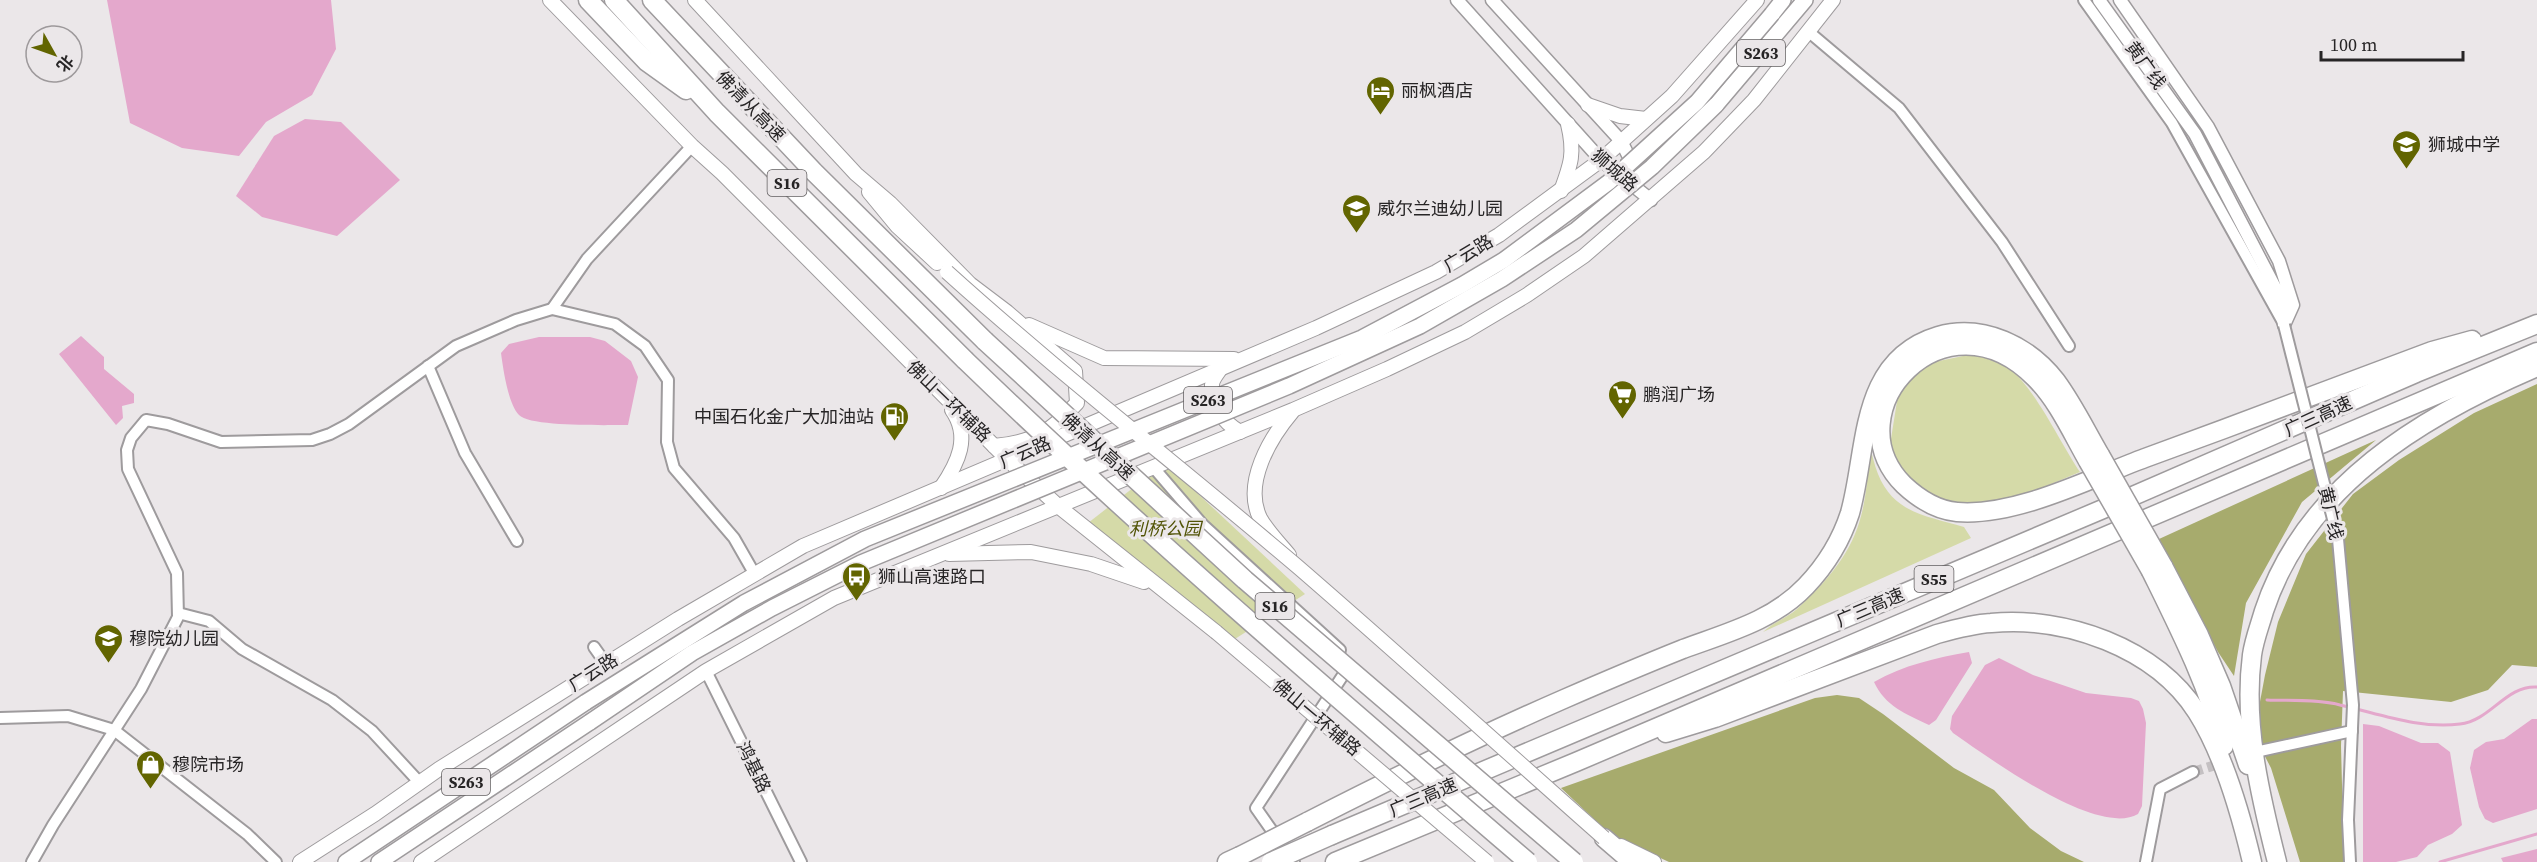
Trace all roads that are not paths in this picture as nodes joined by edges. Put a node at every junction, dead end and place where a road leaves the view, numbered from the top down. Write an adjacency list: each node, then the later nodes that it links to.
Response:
1 (550, 0): 21 (main road, 佛山一环辅路)
2 (588, 0): 17 (highway)
3 (614, 0): 17 (highway, 佛清从高速 / S16)
4 (652, 0): 78 (highway, 佛清从高速 / S16, bridge)
5 (695, 0): 23 (main road)
6 (1457, 0): 19 (street, 狮城路)
7 (1492, 0): 16 (street, 狮城路)
8 (1757, 0): 18 (main road, 广云路 / S263)
9 (1783, 0): 70 (main road, 广云路 / S263, bridge)
10 (1805, 0): 71 (main road, S263, bridge)
11 (1833, 0): 15 (main road, S263)
12 (2084, 0): 29 (street)
13 (2099, 0): 29 (street, 黄广线)
14 (2120, 0): 29 (street, 黄广线)
15 (1809, 32): 25 (main road, S263); 30 (street)
16 (1588, 105): 18 (main road); 20 (street, 狮城路)
17 (717, 112): 77 (highway, 佛清从高速 / S16, bridge)
18 (1646, 120): 20 (main road, 广云路 / S263)
19 (1569, 124): 22 (street, 狮城路); 24 (main road)
20 (1622, 141): 22 (main road, 广云路 / S263); 25 (street, 狮城路)
21 (692, 146): 26 (street); 36 (main road, 佛山一环辅路)
22 (1600, 160): 24 (main road, 广云路 / S263); 25 (street, 狮城路)
23 (856, 174): 27 (main road); 47 (main road, bridge)
24 (1561, 191): 32 (main road, 广云路 / S263)
25 (1651, 200): 37 (main road, S263)
26 (552, 309): 33 (street); 49 (street)
27 (1007, 312): 32 (main road); 39 (main road)
28 (2537, 323): 40 (highway); 74 (highway, 广三高速 / S55, bridge)
29 (2284, 325): 57 (street, 黄广线, bridge)
30 (2069, 346)
31 (2537, 352): 59 (highway, 广三高速 / S55)
32 (1245, 359): 35 (main road, 广云路 / S263)
33 (428, 366): 45 (street); 51 (street)
34 (2537, 367): 62 (highway)
35 (1221, 368): 38 (main road); 41 (main road, 广云路 / S263)
36 (940, 394): 39 (main road, 佛山一环辅路); 43 (main road)
37 (1293, 410): 38 (main road, S263); 47 (main road, bridge)
38 (1240, 432): 42 (main road, S263)
39 (994, 446): 41 (main road, 佛山一环辅路)
40 (2094, 458): 48 (highway, bridge); 65 (highway, bridge)
41 (1008, 460): 43 (main road, 广云路 / S263); 44 (main road, 佛山一环辅路)
42 (1154, 468): 44 (main road, S263); 75 (street)
43 (941, 489): 49 (main road, 广云路 / S263)
44 (1058, 506): 46 (main road, S263); 50 (main road, 佛山一环辅路)
45 (517, 541)
46 (938, 555): 50 (main road); 54 (main road, S263)
47 (1298, 568): 64 (main road, bridge)
48 (2157, 569): 62 (highway); 63 (highway)
49 (754, 573): 53 (main road, 广云路 / S263)
50 (1160, 589): 76 (main road, 佛山一环辅路, bridge)
51 (178, 613): 56 (street); 61 (street)
52 (594, 647): 53 (street)
53 (606, 664): 61 (main road, 广云路 / S263)
54 (706, 671): 72 (main road, S263); 73 (street, 鸿基路)
55 (0, 718): 56 (street)
56 (114, 730): 67 (street); 68 (street)
57 (2352, 731): 58 (street); 84 (street, 黄广线)
58 (2259, 751)
59 (1575, 762): 63 (highway); 66 (highway, 广三高速 / S55)
60 (2193, 772): 81 (street)
61 (420, 783): 69 (main road, 广云路 / S263)
62 (2264, 812): 83 (highway)
63 (2243, 822): 82 (highway)
64 (1604, 838): 79 (highway); 80 (main road)
65 (1233, 859)
66 (1342, 859)
67 (32, 862)
68 (276, 862)
69 (300, 862)
70 (346, 862)
71 (379, 862)
72 (421, 862)
73 (801, 862)
74 (1270, 862)
75 (1294, 862)
76 (1487, 862)
77 (1528, 862)
78 (1574, 862)
79 (1632, 862)
80 (1654, 862)
81 (2146, 862)
82 (2252, 862)
83 (2277, 862)
84 (2350, 862)

